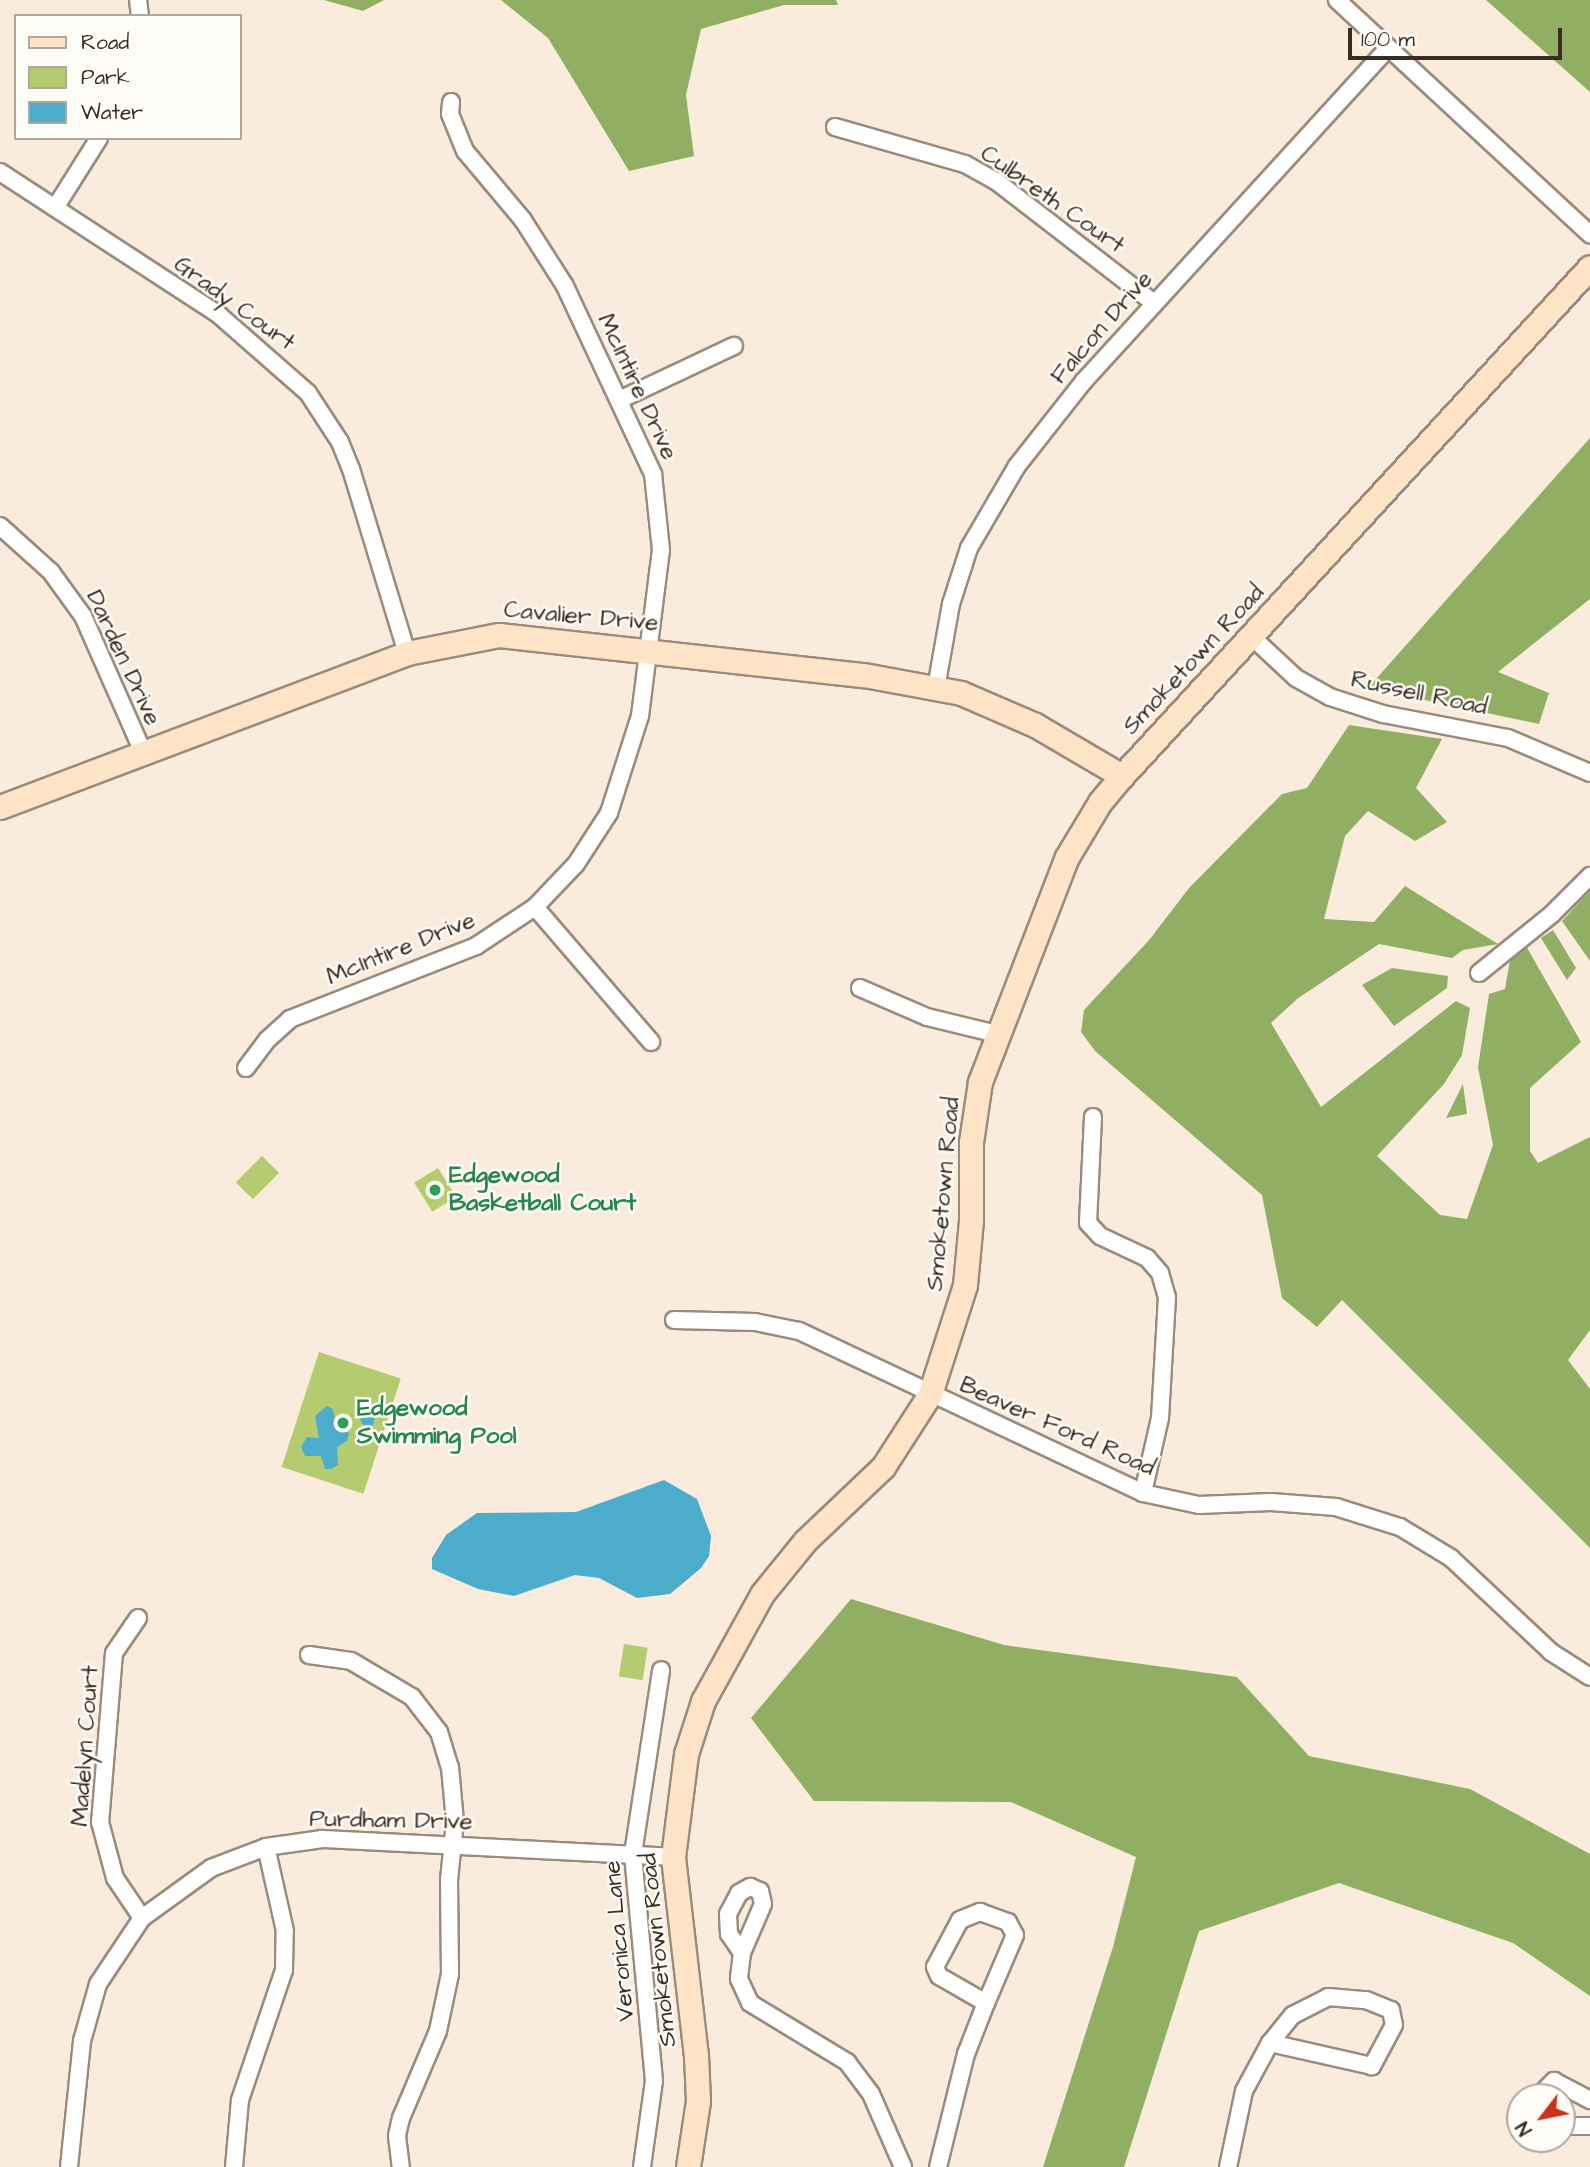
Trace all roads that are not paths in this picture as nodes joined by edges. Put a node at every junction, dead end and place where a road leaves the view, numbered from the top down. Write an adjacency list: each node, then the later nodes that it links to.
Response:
1 (1337, 0): 2 (street)
2 (1387, 48): 8 (street); 10 (street, Falcon Drive)
3 (451, 102): 12 (street, McIntire Drive)
4 (835, 127): 10 (street, Culbreth Court)
5 (98, 140): 7 (street)
6 (0, 172): 7 (street, Grady Court)
7 (55, 208): 16 (street, Grady Court)
8 (1590, 234)
9 (1590, 267): 14 (main road, Smoketown Road)
10 (1154, 303): 17 (street, Falcon Drive)
11 (734, 346): 12 (street)
12 (619, 400): 15 (street, McIntire Drive)
13 (0, 526): 18 (street, Darden Drive)
14 (1252, 638): 19 (street, Russell Road); 20 (main road, Smoketown Road)
15 (649, 648): 16 (main road, Cavalier Drive); 17 (main road, Cavalier Drive); 23 (street, McIntire Drive)
16 (407, 653): 18 (main road, Cavalier Drive)
17 (936, 688): 20 (main road, Cavalier Drive)
18 (142, 752): 21 (main road, Cavalier Drive)
19 (1590, 773)
20 (1122, 776): 26 (main road, Smoketown Road)
21 (0, 807)
22 (1590, 876): 24 (street)
23 (535, 907): 27 (street); 28 (street, McIntire Drive)
24 (1479, 973)
25 (860, 988): 26 (street)
26 (997, 1034): 31 (main road, Smoketown Road)
27 (651, 1042)
28 (246, 1068)
29 (1093, 1117): 32 (street)
30 (674, 1320): 31 (street, Beaver Ford Road)
31 (930, 1394): 32 (street, Beaver Ford Road); 40 (main road, Smoketown Road)
32 (1143, 1493): 36 (street, Beaver Ford Road)
33 (138, 1618): 41 (street, Madelyn Court)
34 (309, 1655): 37 (street)
35 (661, 1670): 39 (street, Veronica Lane)
36 (1590, 1677)
37 (454, 1845): 38 (street, Purdham Drive); 39 (street, Purdham Drive); 47 (street)
38 (265, 1847): 41 (street, Purdham Drive); 46 (street)
39 (633, 1854): 40 (street, Purdham Drive); 48 (street, Veronica Lane)
40 (673, 1857): 49 (main road, Smoketown Road)
41 (142, 1918): 45 (street, Purdham Drive)
42 (742, 1953): 50 (street)
43 (986, 2003): 43 (street); 51 (street)
44 (1270, 2043): 44 (street); 52 (street)
45 (69, 2167)
46 (234, 2167)
47 (401, 2167)
48 (642, 2167)
49 (688, 2167)
50 (903, 2167)
51 (938, 2167)
52 (1228, 2167)

